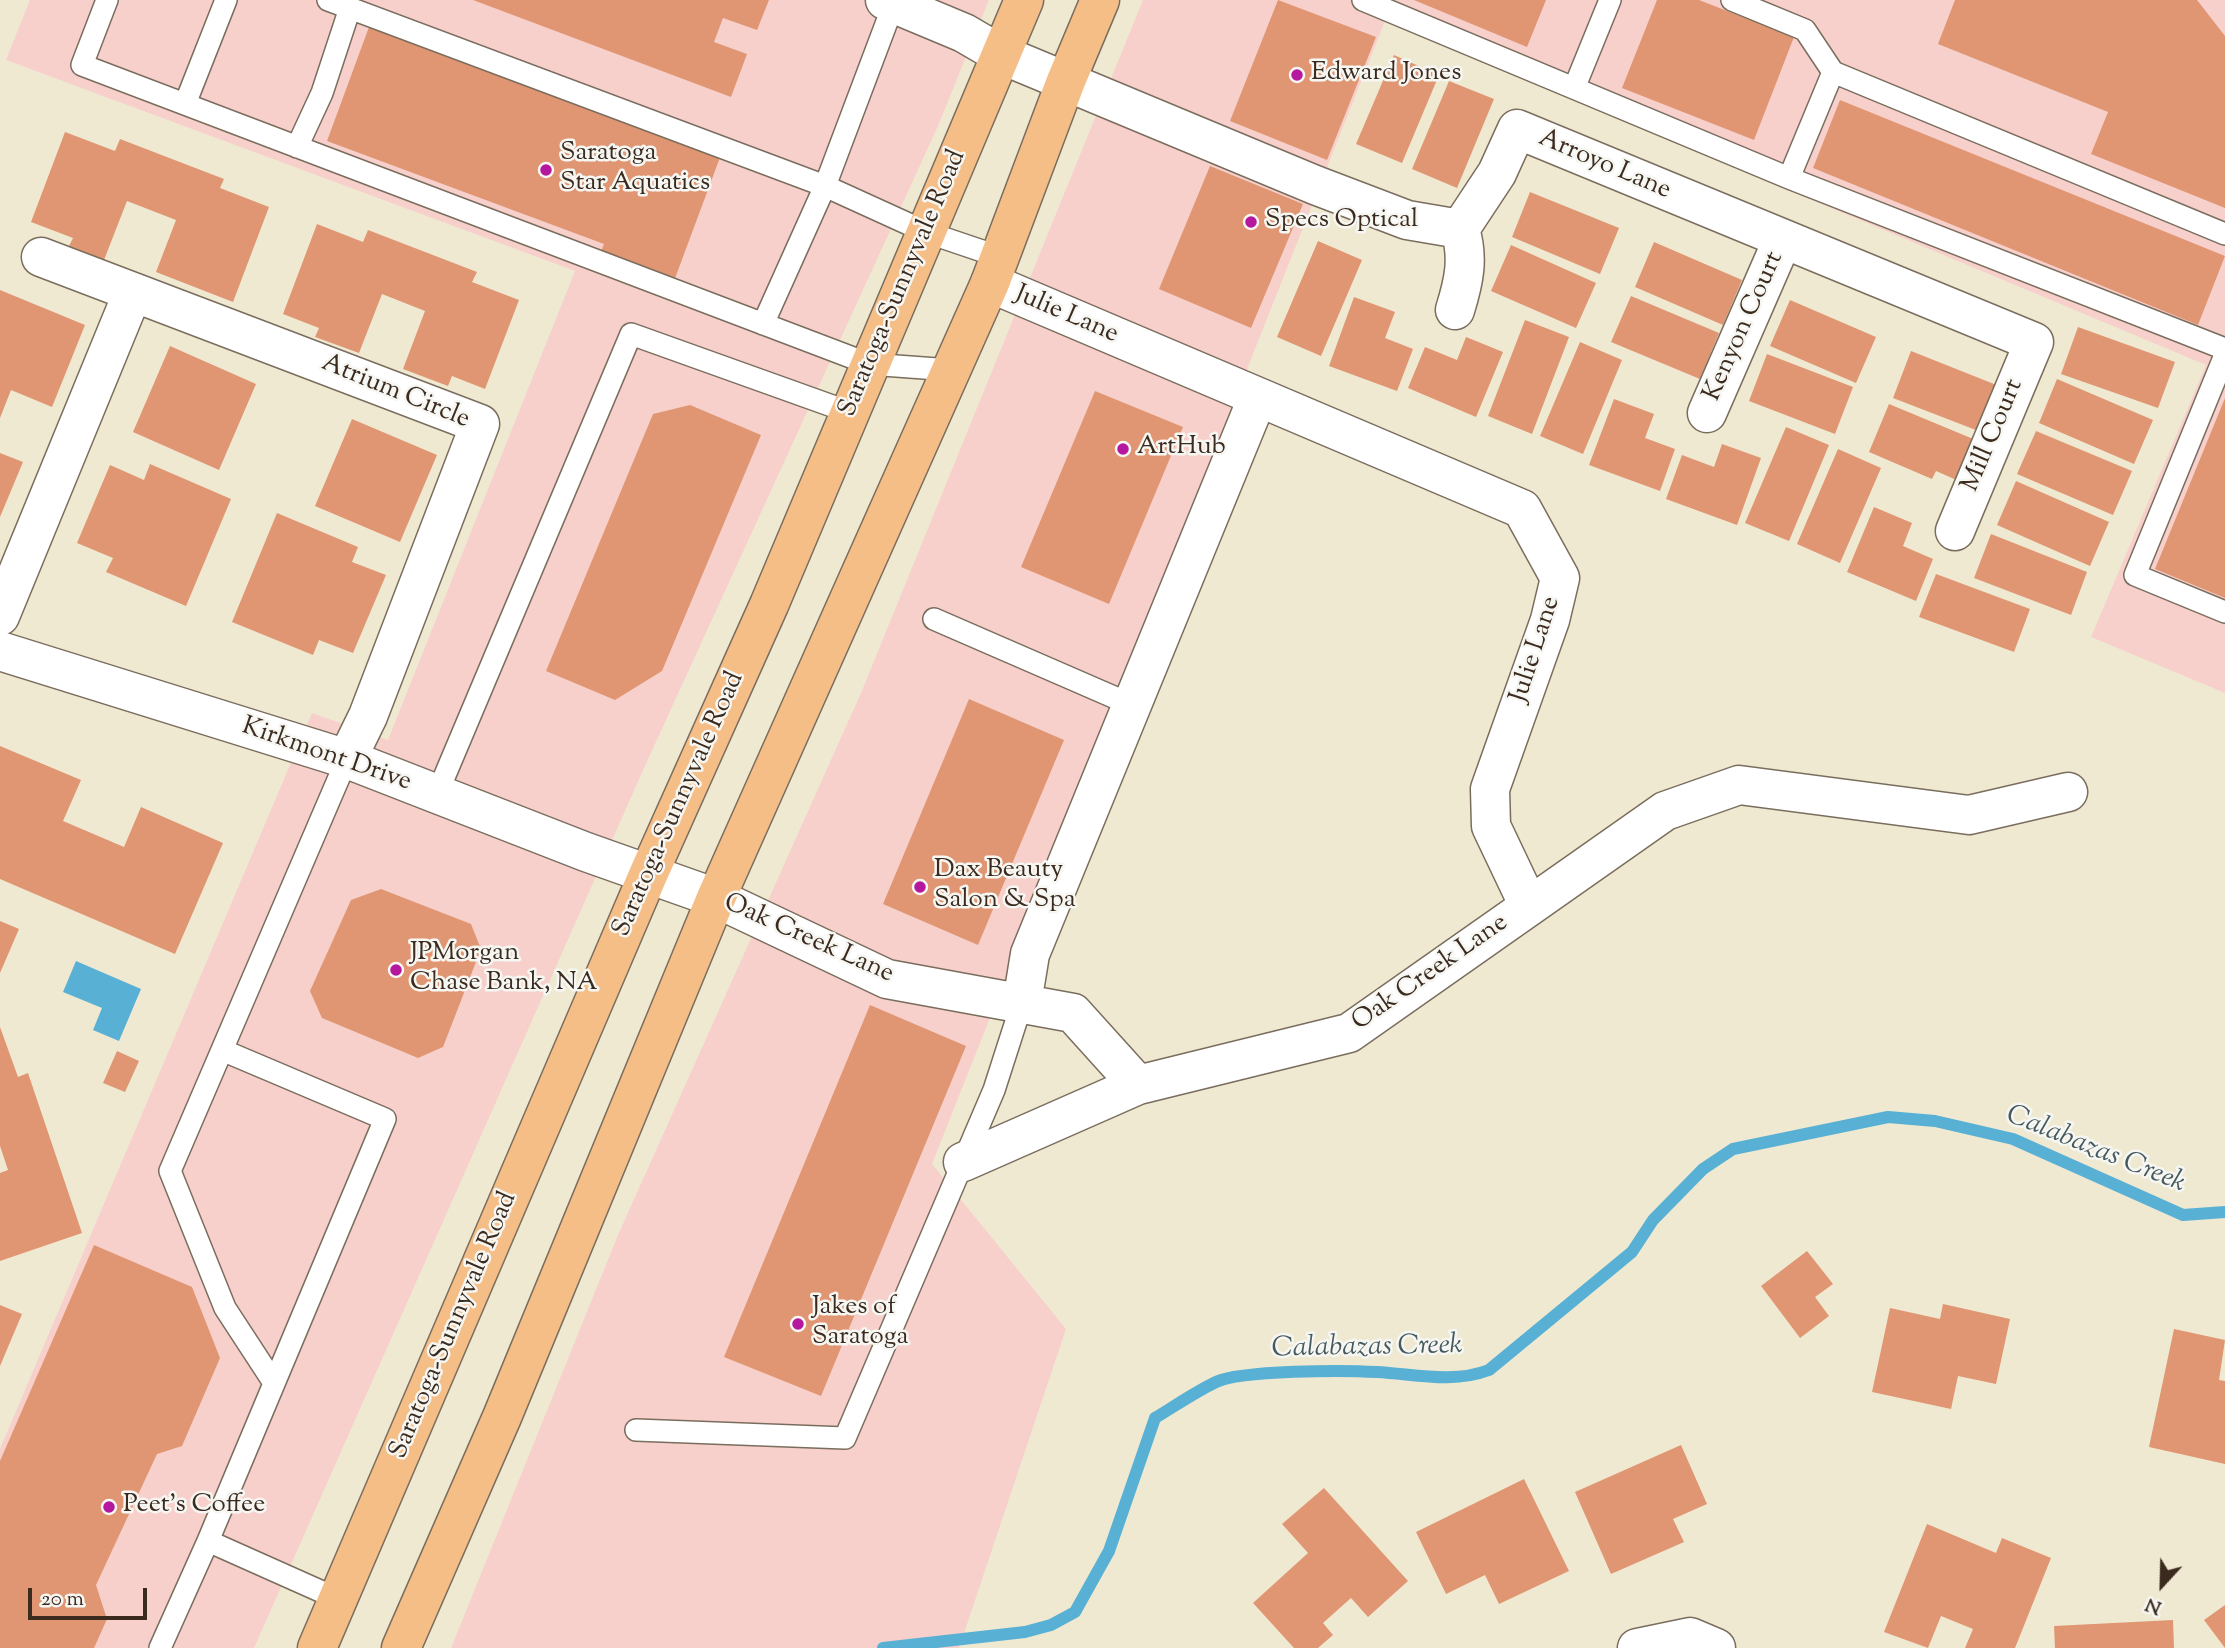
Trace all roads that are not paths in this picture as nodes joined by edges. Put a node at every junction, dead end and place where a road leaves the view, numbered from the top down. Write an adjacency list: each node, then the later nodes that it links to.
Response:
1 (107, 0): 15 (lane)
2 (226, 0): 15 (lane)
3 (328, 0): 10 (lane)
4 (1024, 0): 11 (main road, Saratoga-Sunnyvale Road)
5 (1100, 0): 13 (main road)
6 (1363, 0): 14 (lane)
7 (1610, 0): 14 (lane)
8 (1732, 0): 12 (lane)
9 (889, 2): 11 (street); 18 (lane)
10 (350, 8): 16 (lane); 18 (lane)
11 (1000, 54): 13 (street); 20 (main road, Saratoga-Sunnyvale Road)
12 (1833, 72): 17 (lane); 21 (lane)
13 (1066, 81): 19 (street); 24 (main road)
14 (1575, 86): 17 (lane)
15 (186, 104): 16 (lane)
16 (297, 147): 27 (lane)
17 (1789, 178): 29 (lane)
18 (825, 186): 20 (lane); 27 (lane)
19 (1460, 229): 22 (street, Arroyo Lane); 26 (street)
20 (926, 232): 24 (lane); 31 (main road, Saratoga-Sunnyvale Road)
21 (2225, 234)
22 (1782, 241): 28 (street, Arroyo Lane); 35 (street, Kenyon Court)
23 (41, 257): 25 (street, Atrium Circle)
24 (995, 270): 32 (main road); 33 (street, Julie Lane)
25 (134, 292): 38 (street); 42 (street, Atrium Circle)
26 (1455, 310)
27 (763, 324): 31 (lane)
28 (2034, 342): 36 (street, Mill Court)
29 (2225, 349)
30 (2225, 355): 37 (lane)
31 (869, 364): 32 (lane); 34 (main road, Saratoga-Sunnyvale Road)
32 (951, 370): 46 (main road)
33 (1257, 399): 41 (street); 47 (street, Julie Lane)
34 (849, 412): 44 (lane); 45 (main road, Saratoga-Sunnyvale Road)
35 (1707, 413)
36 (1955, 531)
37 (2225, 612)
38 (0, 616)
39 (934, 619): 41 (lane)
40 (0, 651): 42 (street, Kirkmont Drive)
41 (1132, 705): 48 (street)
42 (347, 759): 44 (street, Kirkmont Drive); 49 (lane)
43 (2068, 792): 47 (street, Oak Creek Lane)
44 (437, 794): 45 (street, Kirkmont Drive)
45 (648, 875): 46 (street, Oak Creek Lane); 55 (main road, Saratoga-Sunnyvale Road)
46 (716, 898): 48 (street, Oak Creek Lane); 58 (main road)
47 (1529, 906): 50 (street, Oak Creek Lane)
48 (1022, 1003): 50 (street, Oak Creek Lane); 51 (lane)
49 (222, 1050): 52 (lane); 52 (lane)
50 (1138, 1085): 51 (street)
51 (963, 1162): 53 (lane)
52 (274, 1383): 54 (lane)
53 (636, 1430)
54 (208, 1541): 55 (lane); 56 (lane)
55 (338, 1599): 57 (main road, Saratoga-Sunnyvale Road)
56 (160, 1648)
57 (317, 1648)
58 (401, 1648)
59 (1637, 1648): 60 (street)
60 (1716, 1648)

